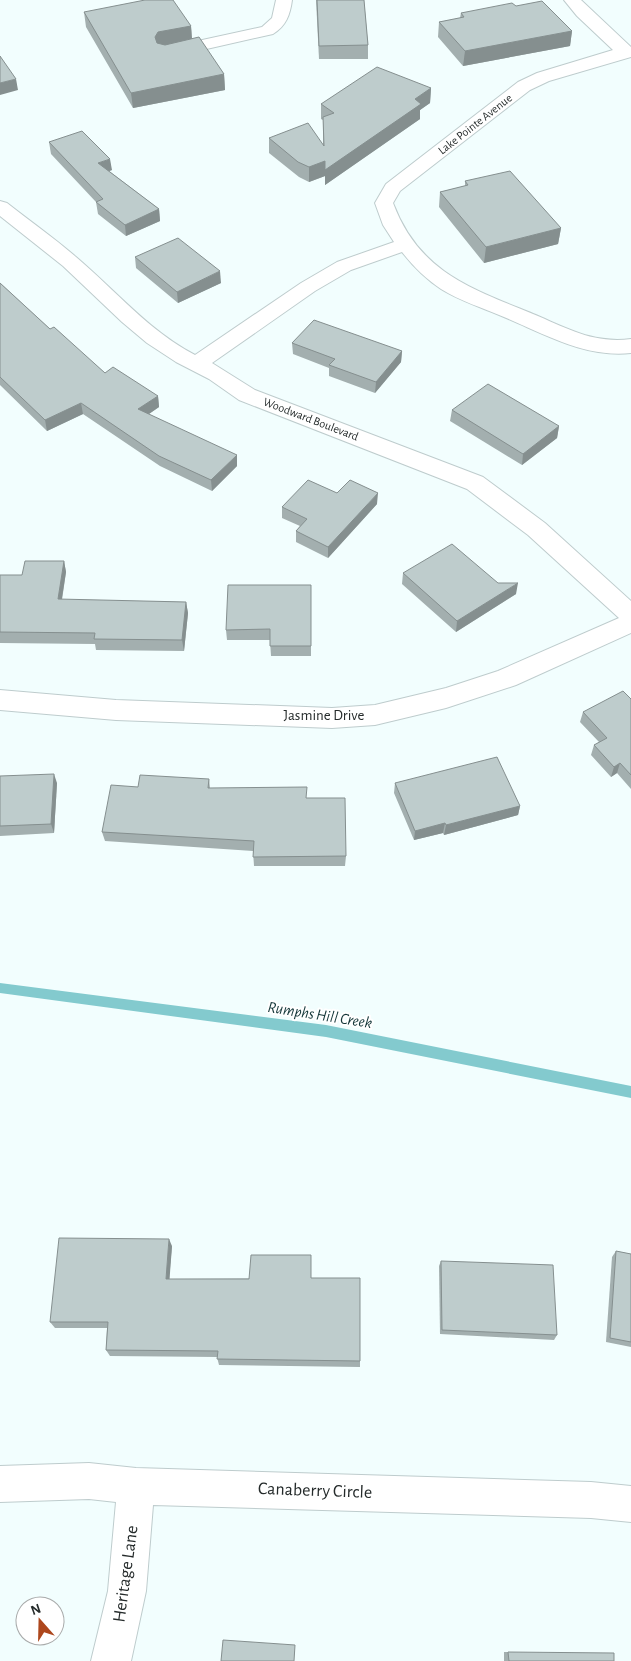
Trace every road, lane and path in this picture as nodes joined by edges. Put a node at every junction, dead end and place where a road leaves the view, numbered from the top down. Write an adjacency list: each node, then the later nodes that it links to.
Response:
1 (284, 0): 4 (street)
2 (572, 0): 3 (street, Lake Pointe Avenue)
3 (628, 52): 6 (street, Lake Pointe Avenue)
4 (166, 53)
5 (0, 207): 8 (street, Woodward Boulevard)
6 (406, 244): 7 (street, Lake Pointe Avenue); 8 (street)
7 (631, 346)
8 (196, 364): 9 (street, Woodward Boulevard)
9 (631, 615)
10 (631, 623): 11 (street, Jasmine Drive)
11 (0, 700)
12 (0, 1484): 13 (street, Canaberry Circle)
13 (136, 1486): 14 (street, Canaberry Circle); 15 (street, Heritage Lane)
14 (631, 1504)
15 (111, 1661)

